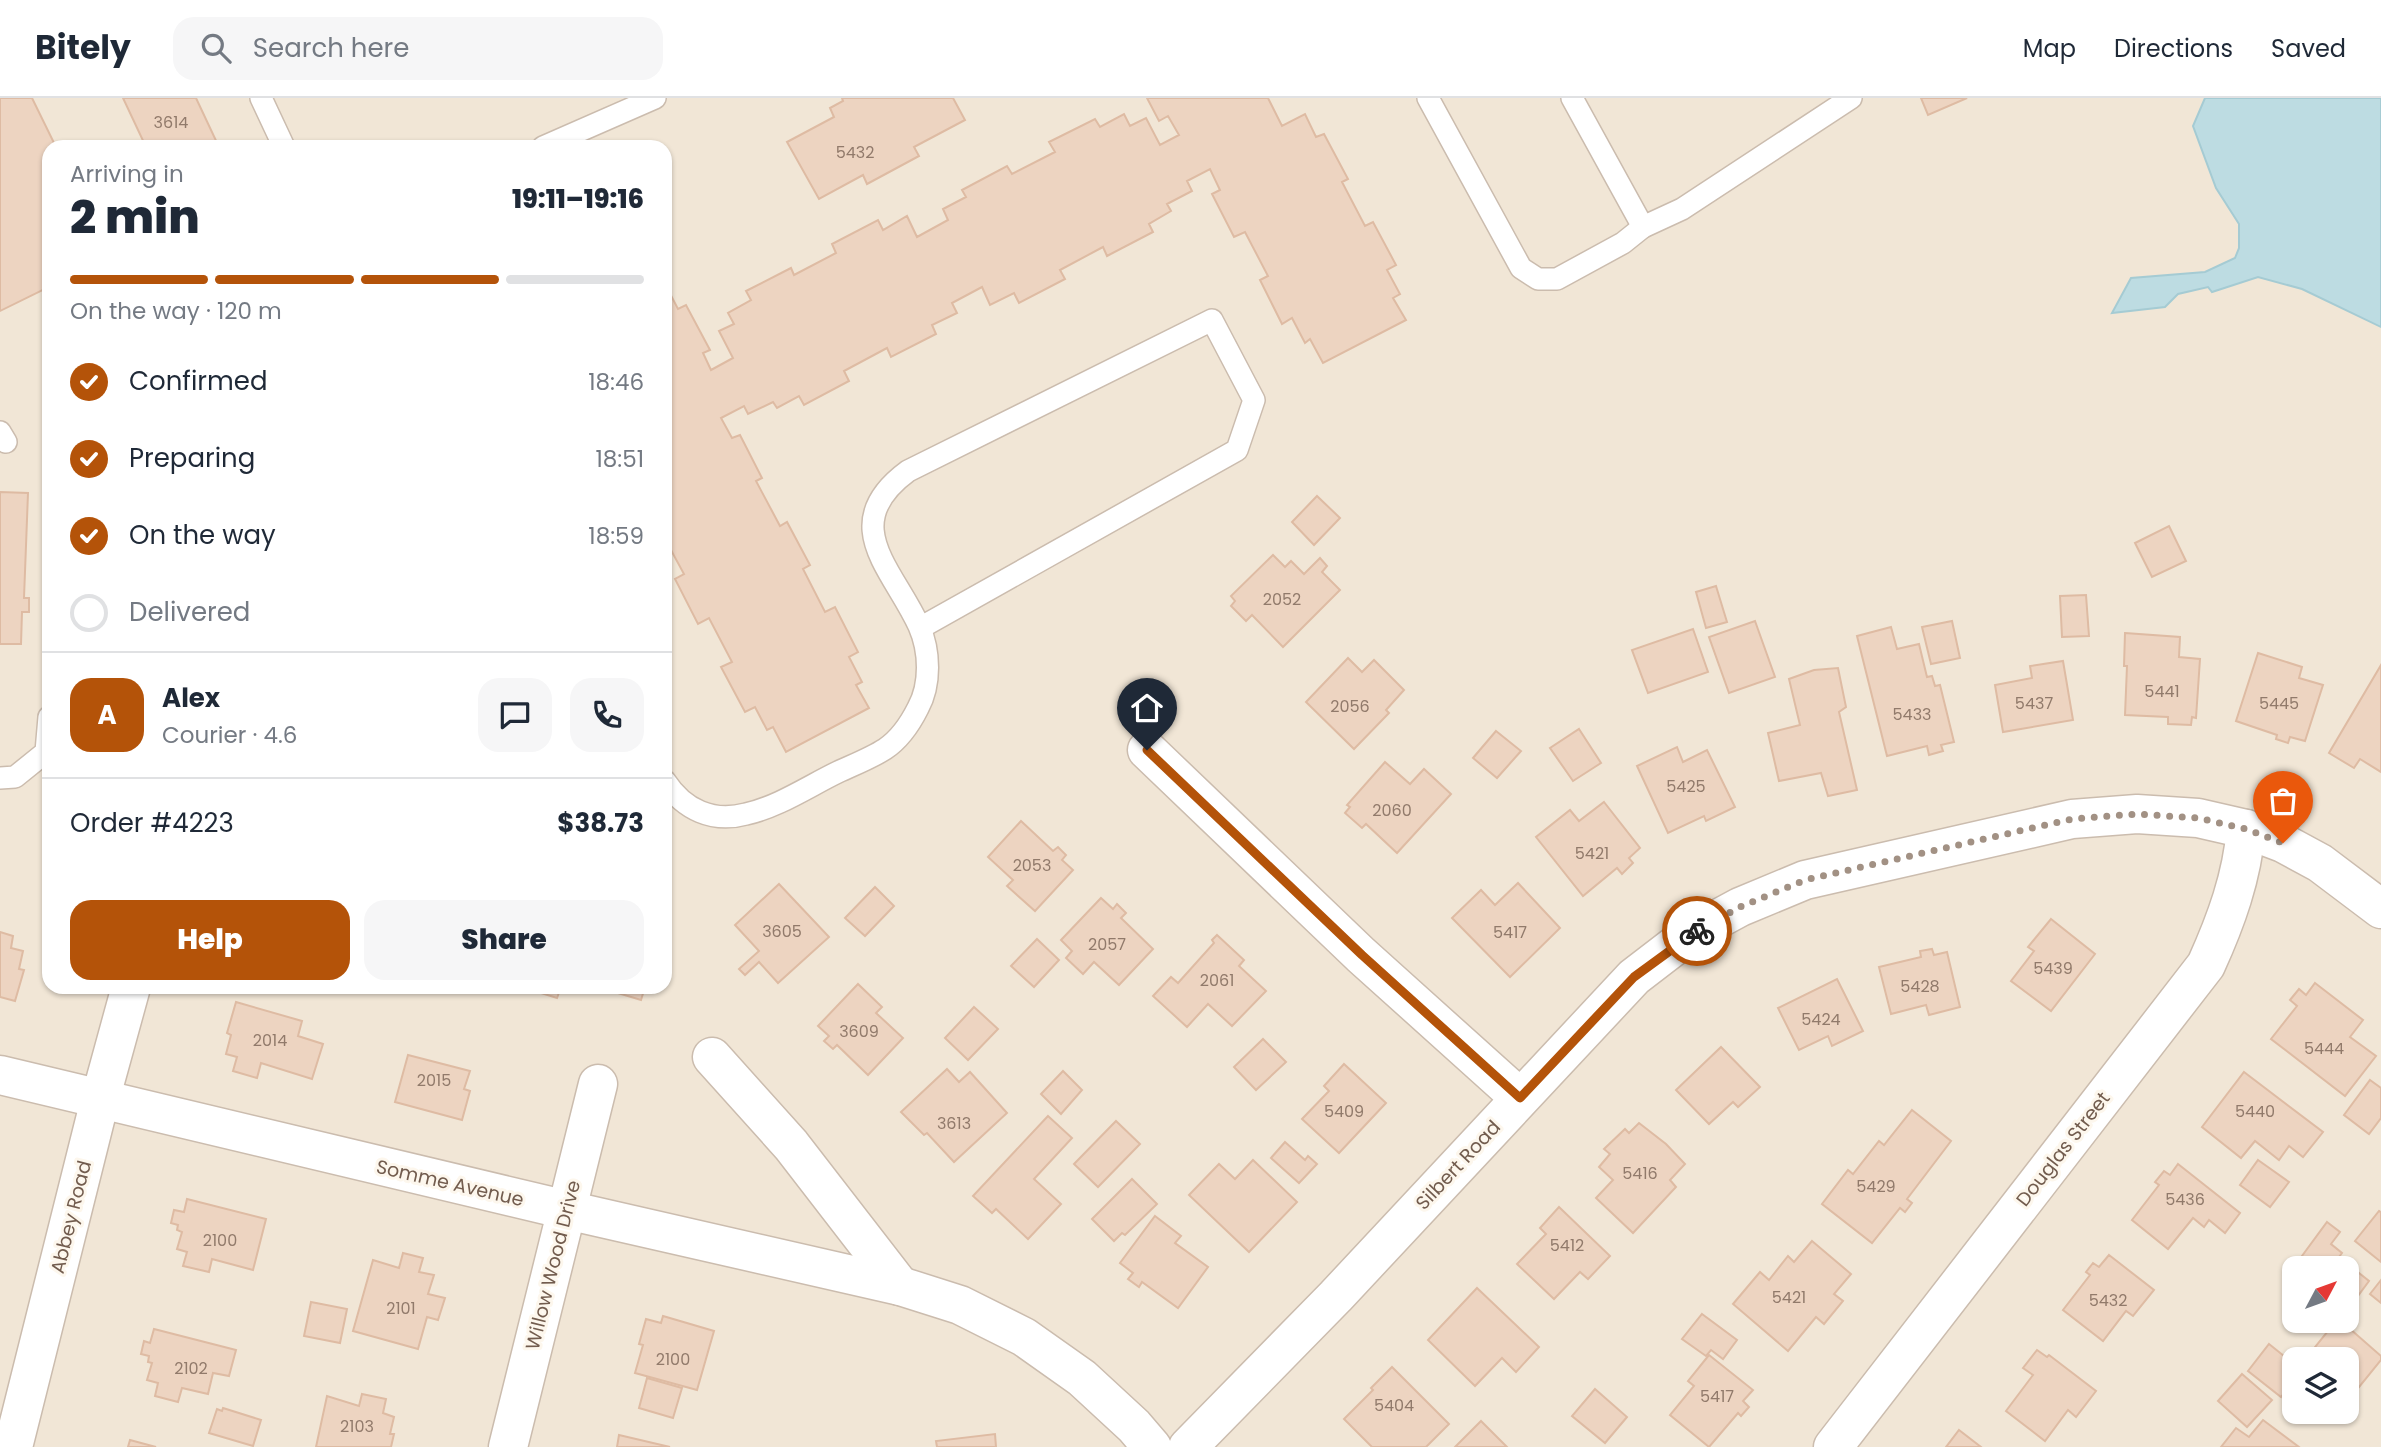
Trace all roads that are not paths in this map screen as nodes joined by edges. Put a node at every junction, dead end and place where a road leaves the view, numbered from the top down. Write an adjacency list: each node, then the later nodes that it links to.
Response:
1 (261, 98): 6 (lane)
2 (655, 98): 7 (lane)
3 (1428, 98): 8 (lane)
4 (1572, 98): 8 (lane)
5 (1851, 98): 8 (lane)
6 (281, 140)
7 (559, 140)
8 (1643, 227)
9 (920, 628): 9 (lane); 13 (lane)
10 (1147, 750): 20 (street)
11 (42, 755): 12 (lane)
12 (0, 778)
13 (672, 791)
14 (2246, 829): 15 (street, Silbert Road); 20 (street, Silbert Road); 28 (street, Douglas Street)
15 (2381, 909)
16 (129, 994): 21 (street, Abbey Road)
17 (712, 1057): 23 (street)
18 (0, 1075): 21 (street, Somme Avenue)
19 (598, 1084): 22 (street, Willow Wood Drive)
20 (1520, 1098): 27 (street, Silbert Road)
21 (100, 1100): 22 (street, Somme Avenue); 24 (street, Abbey Road)
22 (566, 1210): 23 (street, Somme Avenue); 25 (street, Willow Wood Drive)
23 (900, 1286): 26 (street, Somme Avenue)
24 (13, 1447)
25 (508, 1447)
26 (1153, 1447)
27 (1188, 1447)
28 (1833, 1447)

